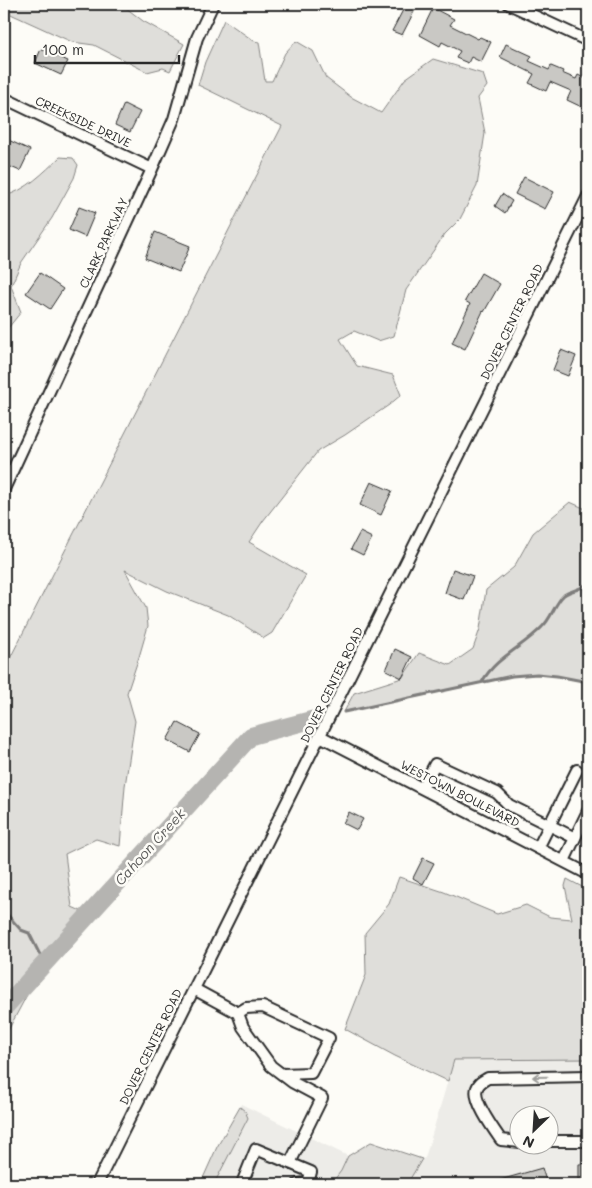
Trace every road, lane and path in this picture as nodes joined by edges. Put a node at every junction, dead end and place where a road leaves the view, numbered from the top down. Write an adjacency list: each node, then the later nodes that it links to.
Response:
1 (213, 4): 5 (street, CLARK PARKWAY)
2 (509, 4): 3 (street)
3 (588, 42)
4 (4, 98): 5 (street, CREEKSIDE DRIVE)
5 (152, 169): 7 (street, CLARK PARKWAY)
6 (588, 196): 8 (street, DOVER CENTER ROAD)
7 (4, 489)
8 (320, 736): 10 (street, WESTOWN BOULEVARD); 17 (street, DOVER CENTER ROAD)
9 (577, 770): 12 (street)
10 (422, 788): 12 (street); 14 (street, WESTOWN BOULEVARD)
11 (588, 811): 13 (street)
12 (550, 825): 13 (street); 14 (street)
13 (575, 838): 15 (street)
14 (538, 848): 15 (street, WESTOWN BOULEVARD)
15 (564, 861): 16 (street, WESTOWN BOULEVARD)
16 (588, 874)
17 (194, 989): 18 (street); 25 (street, DOVER CENTER ROAD)
18 (238, 1013): 19 (street); 19 (street)
19 (282, 1074): 24 (street)
20 (588, 1076): 21 (street, one-way to 21)
21 (510, 1141)
22 (560, 1141): 23 (street)
23 (588, 1141)
24 (290, 1164): 26 (street); 27 (street)
25 (97, 1184)
26 (243, 1184)
27 (298, 1184)

